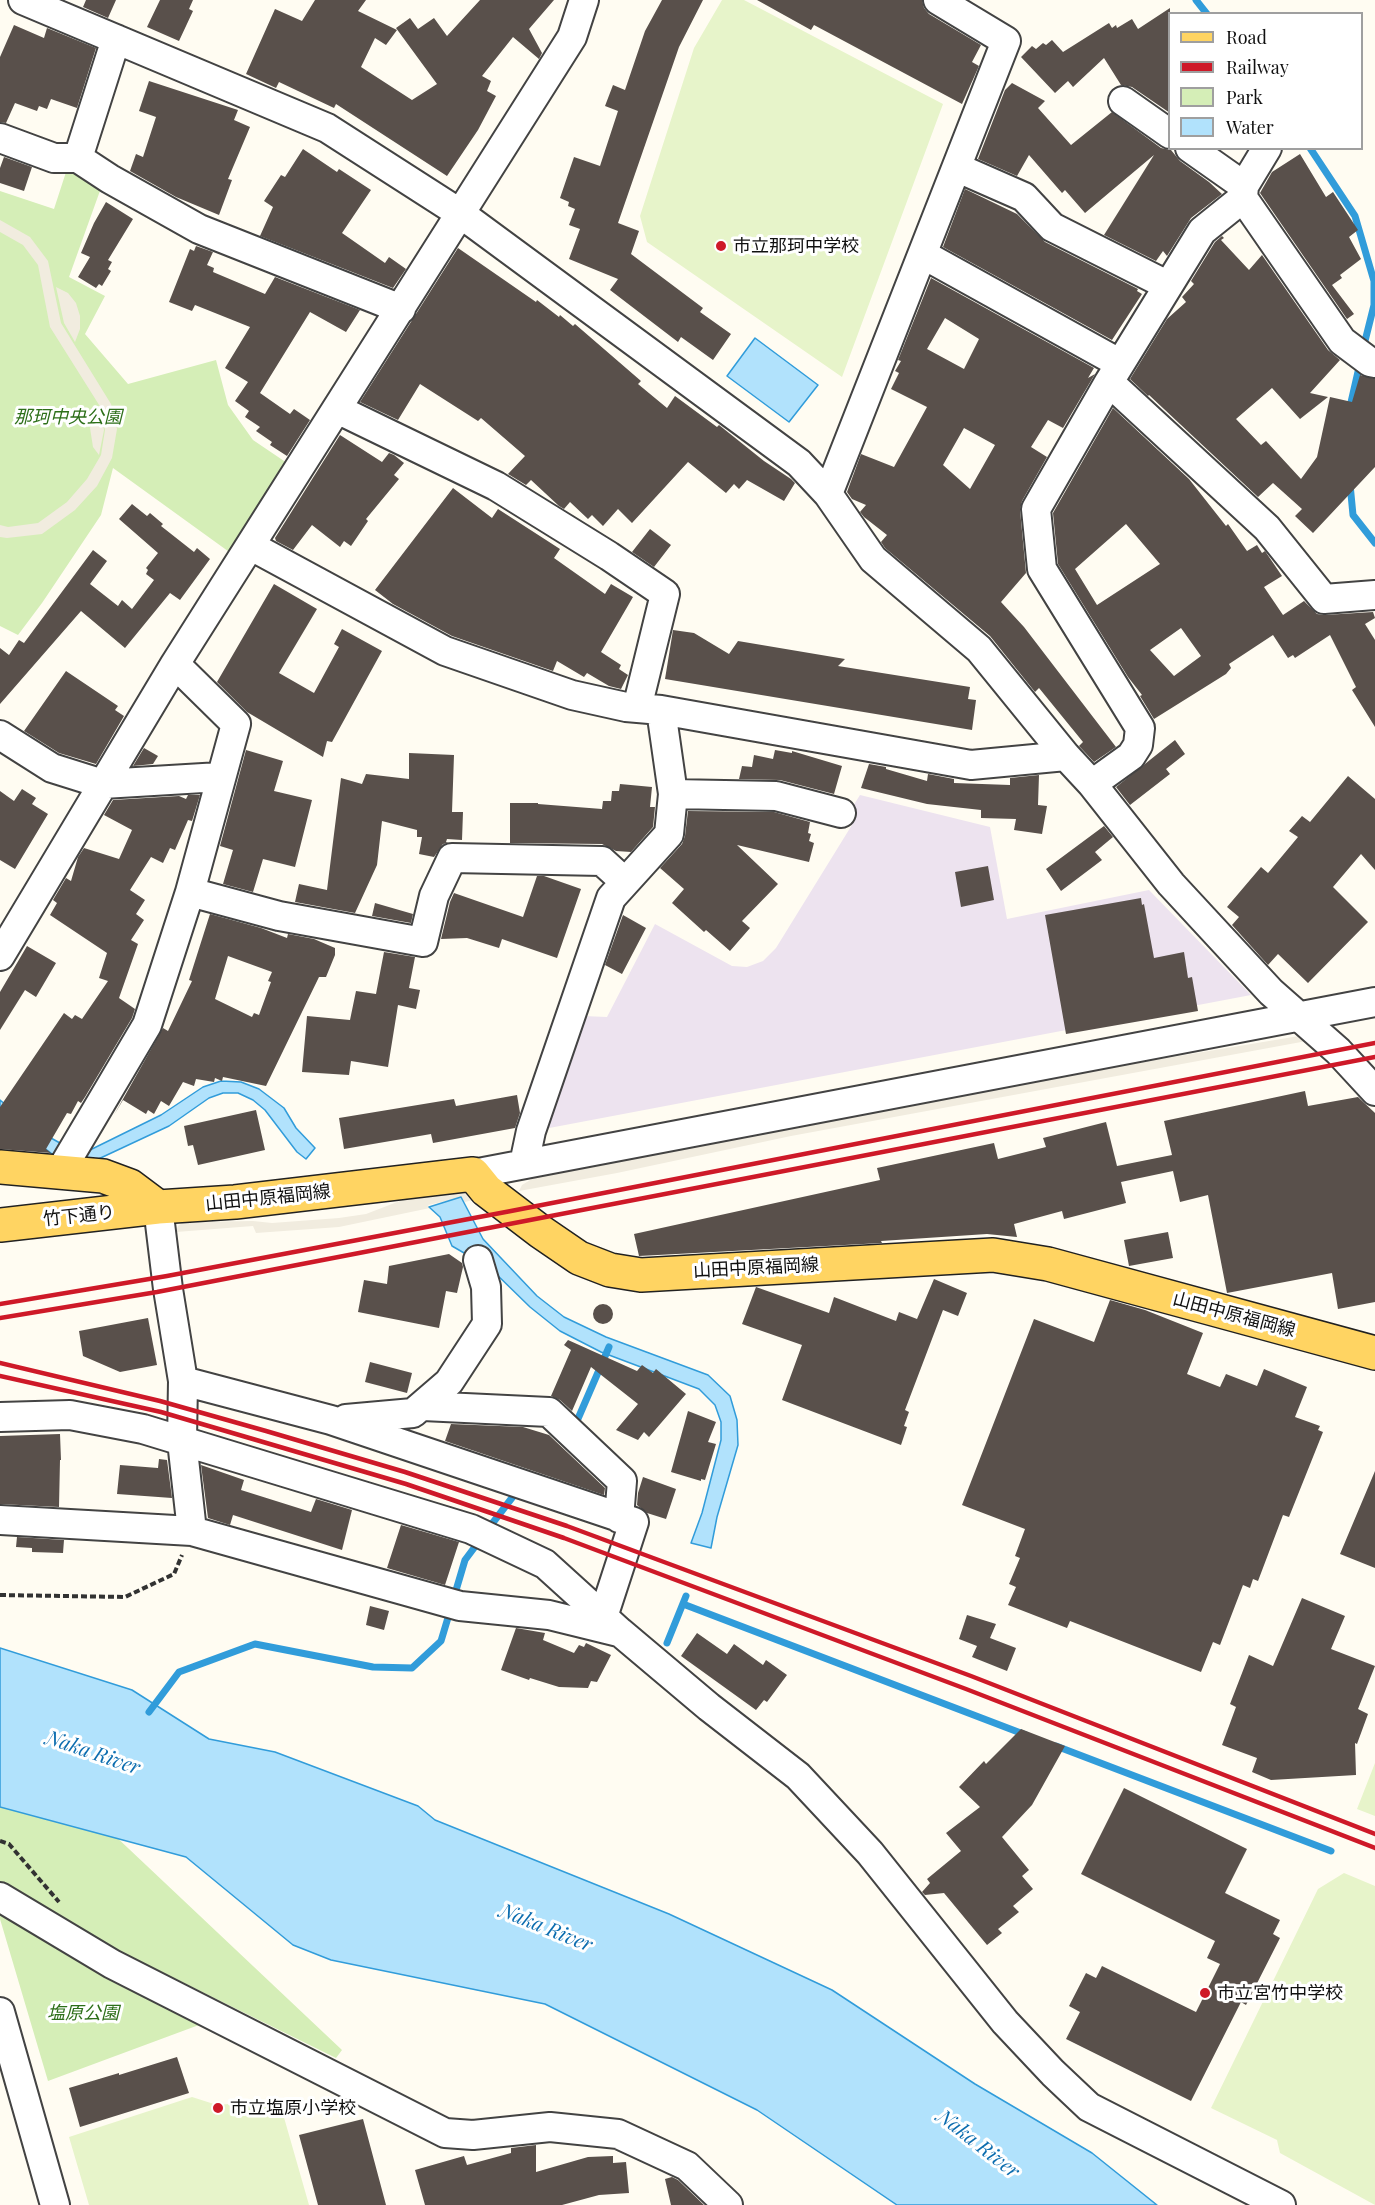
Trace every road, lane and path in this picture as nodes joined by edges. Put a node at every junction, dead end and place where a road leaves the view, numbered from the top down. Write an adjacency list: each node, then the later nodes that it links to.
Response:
1 (23, 0): 4 (street)
2 (585, 0): 13 (street)
3 (938, 0): 11 (street)
4 (116, 39): 10 (street); 13 (street)
5 (1123, 101): 6 (street)
6 (1168, 133)
7 (0, 138): 10 (street)
8 (1192, 150): 12 (street)
9 (1266, 150): 12 (street)
10 (78, 158): 16 (street)
11 (957, 168): 14 (street); 15 (street)
12 (1243, 192): 15 (street); 17 (street)
13 (461, 214): 16 (street); 20 (street)
14 (924, 255): 18 (street); 20 (street)
15 (1167, 285): 18 (street)
16 (400, 309): 19 (street)
17 (1375, 363)
18 (1114, 373): 22 (street); 29 (street)
19 (337, 409): 21 (street); 24 (street)
20 (828, 494): 26 (street)
21 (251, 546): 23 (street); 24 (street)
22 (1375, 596)
23 (175, 664): 27 (street); 28 (street)
24 (649, 709): 26 (street); 30 (street)
25 (0, 735): 28 (street)
26 (1066, 756): 29 (street)
27 (220, 777): 28 (street); 33 (street)
28 (103, 784): 34 (street)
29 (1092, 784): 36 (street)
30 (673, 794): 31 (street); 32 (street)
31 (841, 813)
32 (625, 882): 33 (street); 39 (street)
33 (190, 892): 38 (street)
34 (0, 956)
35 (1375, 1002): 36 (street)
36 (1298, 1017): 37 (street); 39 (street)
37 (1375, 1091)
38 (70, 1157): 40 (main road); 42 (main road)
39 (524, 1164): 41 (street)
40 (0, 1167)
41 (473, 1174): 42 (main road, 山田中原福岡線); 45 (main road, 山田中原福岡線)
42 (158, 1207): 43 (main road, 竹下通り); 46 (street)
43 (0, 1225)
44 (478, 1260): 47 (street)
45 (1375, 1353)
46 (183, 1382): 49 (street); 50 (street)
47 (423, 1406): 49 (street); 51 (street)
48 (0, 1417): 50 (street)
49 (332, 1420): 51 (street)
50 (182, 1441): 53 (street); 55 (street)
51 (619, 1518): 55 (street)
52 (0, 1520): 53 (street)
53 (192, 1531): 54 (path); 55 (street)
54 (0, 1595)
55 (611, 1625): 60 (street)
56 (0, 1897): 59 (street)
57 (1, 2020): 58 (street)
58 (56, 2205)
59 (728, 2205)
60 (1281, 2205)

